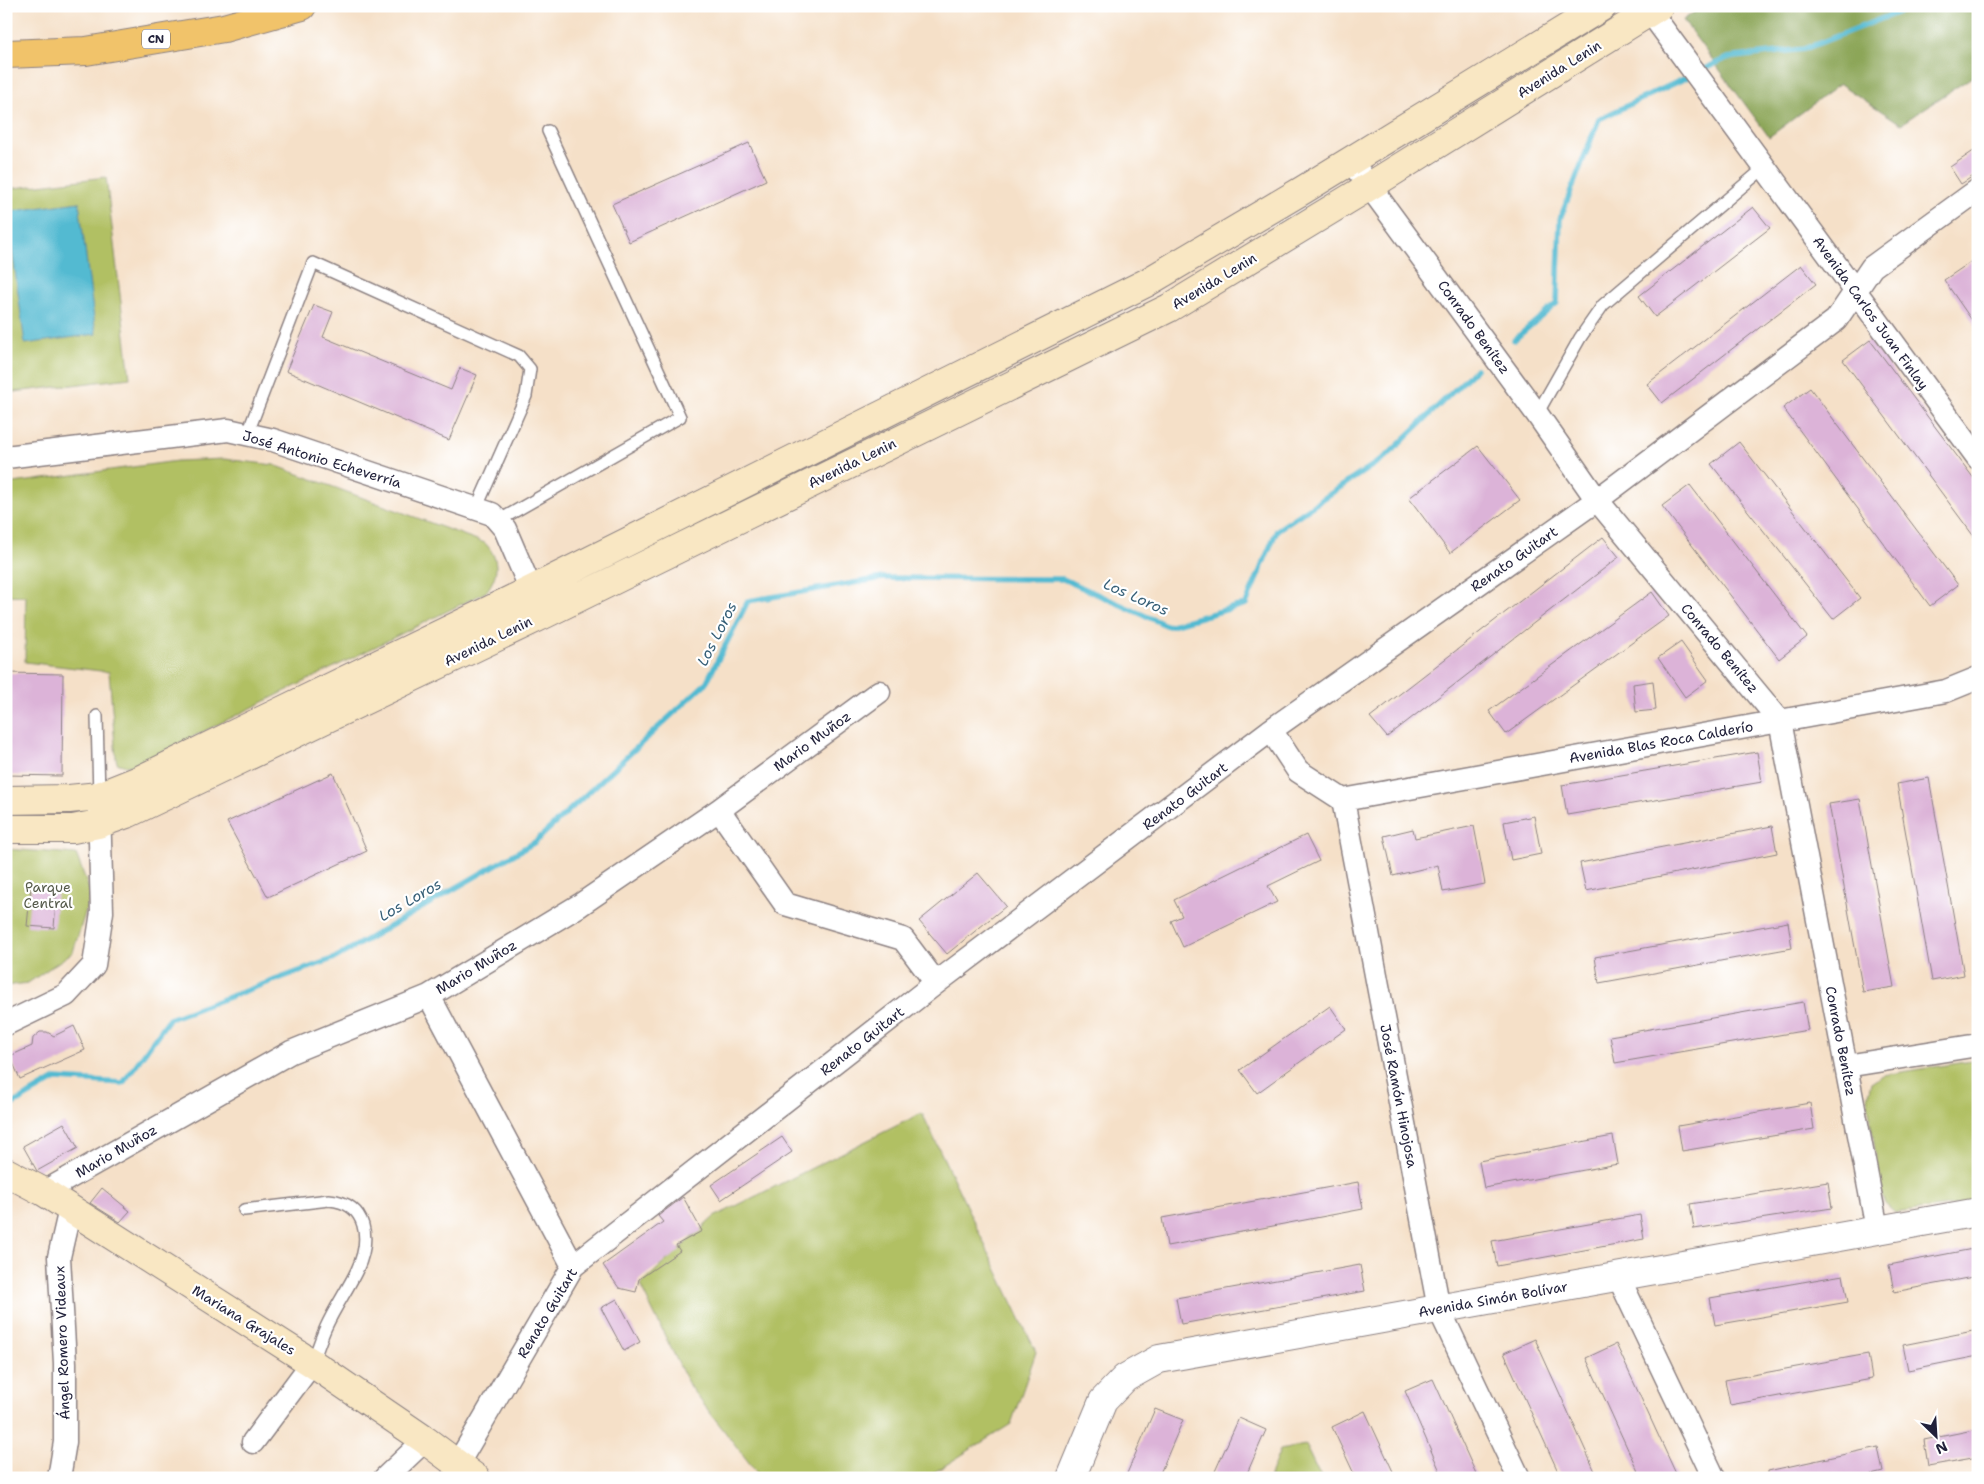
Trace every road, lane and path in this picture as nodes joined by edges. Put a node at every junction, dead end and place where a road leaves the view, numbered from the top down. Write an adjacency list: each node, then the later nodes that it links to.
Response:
1 (302, 6): 4 (main road, CN)
2 (1603, 6): 6 (main road, Avenida Lenin)
3 (1652, 8): 7 (street, Avenida Carlos Juan Finlay); 8 (main road, Avenida Lenin)
4 (6, 54)
5 (548, 131): 17 (lane)
6 (1351, 161): 8 (street, Conrado Benítez); 18 (main road, Avenida Lenin)
7 (1764, 168): 10 (street, Avenida Carlos Juan Finlay); 11 (lane)
8 (1370, 186): 11 (street, Conrado Benítez); 19 (main road, Avenida Lenin)
9 (1978, 190): 10 (street, Renato Guitart)
10 (1855, 292): 14 (street, Avenida Carlos Juan Finlay); 15 (street, Renato Guitart)
11 (1537, 414): 15 (street, Conrado Benítez)
12 (247, 435): 13 (street, José Antonio Echeverría); 16 (street, José Antonio Echeverría); 16 (lane)
13 (6, 457)
14 (1978, 458)
15 (1597, 500): 23 (street, Conrado Benítez); 24 (street, Renato Guitart)
16 (476, 509): 17 (street, José Antonio Echeverría)
17 (498, 521): 18 (street)
18 (531, 590): 19 (street); 25 (main road, Avenida Lenin)
19 (545, 614): 29 (main road, Avenida Lenin)
20 (1978, 678): 23 (street, Avenida Blas Roca Calderío)
21 (879, 692): 28 (street, Mario Muñoz)
22 (97, 716): 25 (lane)
23 (1780, 721): 27 (street, Avenida Blas Roca Calderío); 35 (street, Conrado Benítez)
24 (1271, 730): 27 (street); 31 (street, Renato Guitart)
25 (99, 796): 26 (main road, Avenida Lenin); 29 (street)
26 (6, 800)
27 (1343, 800): 44 (street, José Ramón Hinojosa)
28 (719, 810): 31 (street); 32 (street, Mario Muñoz)
29 (98, 824): 30 (main road, Avenida Lenin); 33 (street)
30 (6, 829)
31 (936, 983): 42 (street, Renato Guitart)
32 (429, 996): 37 (street, Mario Muñoz); 42 (street)
33 (6, 1024)
34 (1978, 1045): 35 (street)
35 (1846, 1066): 41 (street, Conrado Benítez)
36 (9, 1173): 37 (main road, Mariana Grajales)
37 (44, 1192): 38 (main road, Mariana Grajales)
38 (70, 1209): 45 (main road, Mariana Grajales); 49 (street, Ángel Romero Videaux)
39 (244, 1210): 45 (lane)
40 (1978, 1212): 41 (street, Avenida Simón Bolívar)
41 (1877, 1229): 43 (street, Avenida Simón Bolívar)
42 (573, 1266): 48 (street, Renato Guitart)
43 (1618, 1276): 44 (street, Avenida Simón Bolívar); 53 (street)
44 (1439, 1308): 51 (street, Avenida Simón Bolívar); 52 (street, José Ramón Hinojosa)
45 (312, 1362): 46 (main road, Mariana Grajales); 47 (street)
46 (425, 1440): 48 (main road, Mariana Grajales); 50 (street)
47 (253, 1442)
48 (467, 1471)
49 (59, 1478)
50 (385, 1478)
51 (1071, 1478)
52 (1519, 1478)
53 (1714, 1478)

